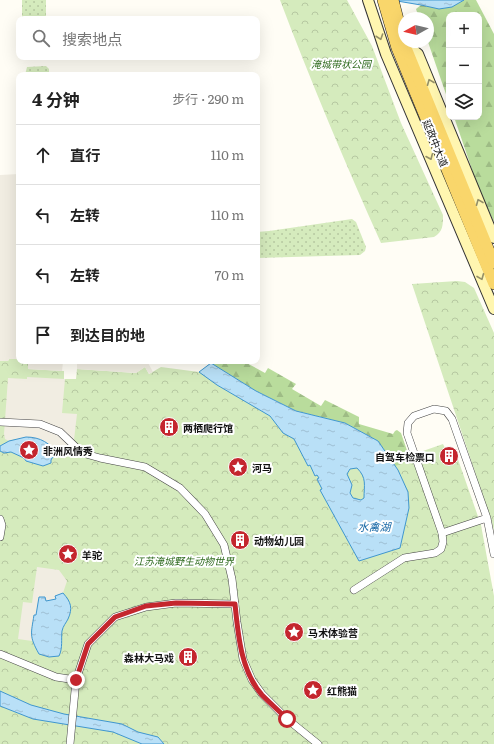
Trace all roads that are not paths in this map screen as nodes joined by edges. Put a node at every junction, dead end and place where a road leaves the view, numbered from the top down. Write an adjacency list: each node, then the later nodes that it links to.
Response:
1 (368, 0): 10 (street, one-way to 10)
2 (389, 4): 3 (main road, 延政中大道)
3 (398, 38)
4 (401, 48): 8 (main road, 延政中大道)
5 (401, 48): 9 (main road, 延政中大道)
6 (406, 48): 7 (street, one-way to 6)
7 (494, 238)
8 (494, 263)
9 (494, 284)
10 (494, 309)
11 (0, 422): 18 (street)
12 (487, 518): 14 (street); 14 (street); 16 (street)
13 (0, 519): 15 (street)
14 (442, 534): 17 (street)
15 (0, 537)
16 (494, 554)
17 (354, 590)
18 (235, 604): 20 (street); 22 (street)
19 (0, 654): 20 (street)
20 (76, 680): 21 (street)
21 (70, 744)
22 (318, 744)

